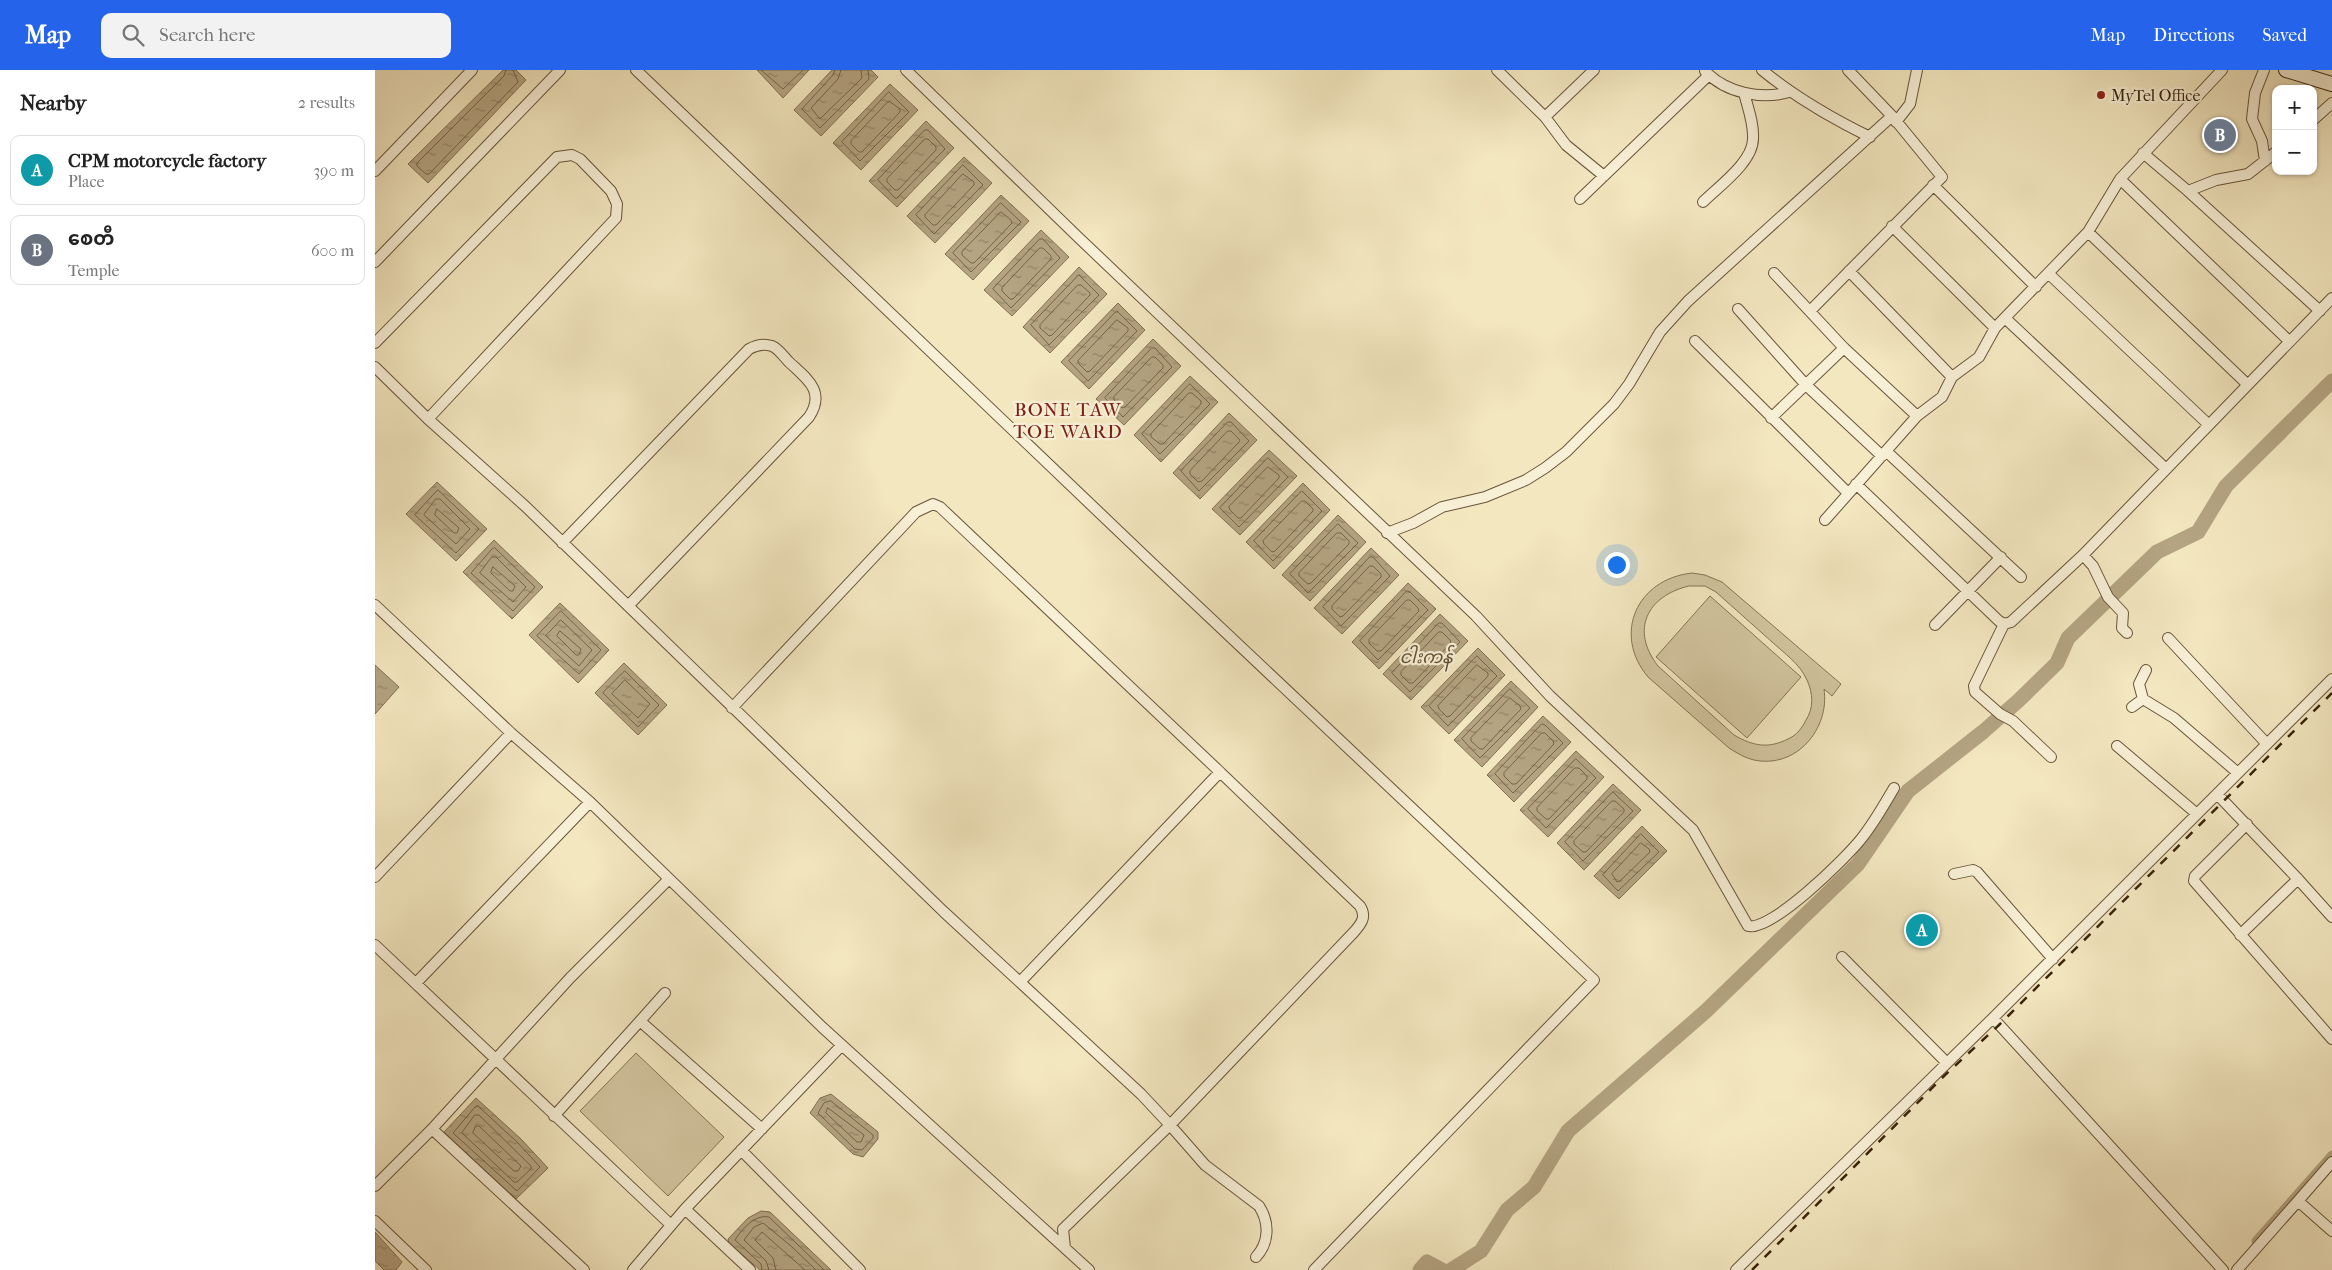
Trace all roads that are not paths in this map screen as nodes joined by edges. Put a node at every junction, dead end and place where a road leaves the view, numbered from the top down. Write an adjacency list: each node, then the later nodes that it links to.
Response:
1 (472, 70): 25 (street)
2 (560, 70): 34 (street)
3 (636, 70): 128 (street)
4 (906, 70): 62 (street)
5 (1497, 70): 19 (street)
6 (1595, 70): 19 (street)
7 (1762, 70): 15 (street)
8 (1848, 70): 20 (street)
9 (1917, 70): 20 (street)
10 (2222, 70): 22 (street)
11 (2264, 70): 24 (street)
12 (2286, 70): 14 (street)
13 (1707, 72): 16 (street); 26 (street)
14 (2332, 84)
15 (1789, 92): 16 (street); 21 (street)
16 (1744, 93): 31 (street)
17 (2332, 103): 18 (street)
18 (2317, 116)
19 (1545, 117): 26 (street)
20 (1894, 119): 21 (street); 28 (street)
21 (1870, 137): 62 (street)
22 (2143, 153): 27 (street); 29 (street)
23 (2272, 156): 24 (street)
24 (2265, 162): 29 (street)
25 (375, 171)
26 (1604, 176): 30 (street)
27 (2120, 179): 33 (street); 45 (street)
28 (1933, 185): 32 (street); 38 (street)
29 (2188, 191): 42 (street)
30 (1580, 200)
31 (1703, 202)
32 (1892, 226): 35 (street); 44 (street)
33 (2088, 232): 37 (street); 51 (street)
34 (375, 262)
35 (1849, 271): 41 (street); 50 (street)
36 (1774, 273): 41 (street)
37 (2049, 274): 38 (street); 56 (street)
38 (2036, 286): 43 (street)
39 (2332, 298): 42 (street)
40 (1738, 309): 52 (street)
41 (1810, 311): 48 (street)
42 (2320, 311): 45 (street)
43 (2005, 318): 44 (street); 58 (street)
44 (1995, 328): 50 (street)
45 (2289, 341): 51 (street)
46 (1695, 342): 54 (street)
47 (375, 344): 55 (street)
48 (1845, 348): 52 (street); 53 (street)
49 (375, 367): 55 (street)
50 (1952, 377): 53 (street)
51 (2247, 384): 56 (street)
52 (1806, 385): 54 (street); 57 (street)
53 (1917, 416): 57 (street)
54 (1771, 418): 60 (street)
55 (428, 420): 63 (street)
56 (2208, 424): 58 (street)
57 (1884, 454): 59 (street); 65 (street)
58 (2166, 468): 64 (street)
59 (1856, 484): 60 (street); 67 (street)
60 (1848, 493): 61 (street)
61 (1825, 520)
62 (1387, 533): 85 (street)
63 (561, 543): 69 (street); 69 (street)
64 (2083, 555): 70 (street); 72 (street)
65 (2001, 558): 66 (street); 67 (street)
66 (2021, 577)
67 (1969, 592): 70 (street); 71 (street)
68 (375, 605): 79 (street)
69 (628, 606): 78 (street)
70 (2004, 624): 82 (street)
71 (1935, 625)
72 (2127, 634)
73 (2167, 638): 80 (street)
74 (2146, 670): 76 (street)
75 (2332, 679): 80 (street)
76 (2143, 699): 77 (street); 84 (street)
77 (2132, 707)
78 (731, 708): 83 (street); 99 (street)
79 (511, 733): 87 (street); 91 (street)
80 (2267, 744): 84 (street)
81 (2117, 746): 88 (street)
82 (2051, 757)
83 (1220, 772): 99 (street); 109 (street)
84 (2238, 773): 86 (street)
85 (1894, 788)
86 (2217, 794): 88 (street); 89 (street)
87 (590, 802): 92 (street); 100 (street)
88 (2197, 814): 98 (street)
89 (2247, 824): 93 (street); 95 (street)
90 (1954, 874): 98 (street)
91 (375, 877)
92 (669, 879): 105 (street); 106 (street)
93 (2298, 879): 94 (street); 95 (street)
94 (2332, 917)
95 (2240, 936): 104 (street)
96 (375, 945): 100 (street)
97 (1842, 957): 107 (street)
98 (2053, 959): 102 (street)
99 (1020, 982): 109 (street)
100 (416, 983): 106 (street)
101 (665, 992): 103 (street)
102 (1993, 1018): 107 (street); 130 (street)
103 (640, 1021): 108 (street); 111 (street)
104 (2332, 1039)
105 (842, 1045): 111 (street); 120 (street)
106 (494, 1060): 108 (street); 110 (street)
107 (1947, 1063): 129 (street)
108 (554, 1116): 118 (street)
109 (1170, 1125): 120 (street); 121 (street)
110 (432, 1129): 114 (street); 122 (street)
111 (762, 1129): 112 (street)
112 (741, 1150): 116 (street); 126 (street)
113 (2332, 1162): 115 (street)
114 (375, 1186)
115 (2298, 1201): 119 (street); 131 (street)
116 (685, 1209): 118 (street); 125 (street)
117 (375, 1221): 123 (street)
118 (671, 1226): 124 (street)
119 (2332, 1231)
120 (1065, 1248): 127 (street)
121 (1256, 1257)
122 (582, 1269)
123 (426, 1270)
124 (633, 1270)
125 (750, 1270)
126 (860, 1270)
127 (1089, 1270)
128 (1314, 1270)
129 (1736, 1270)
130 (2223, 1270)
131 (2237, 1270)

